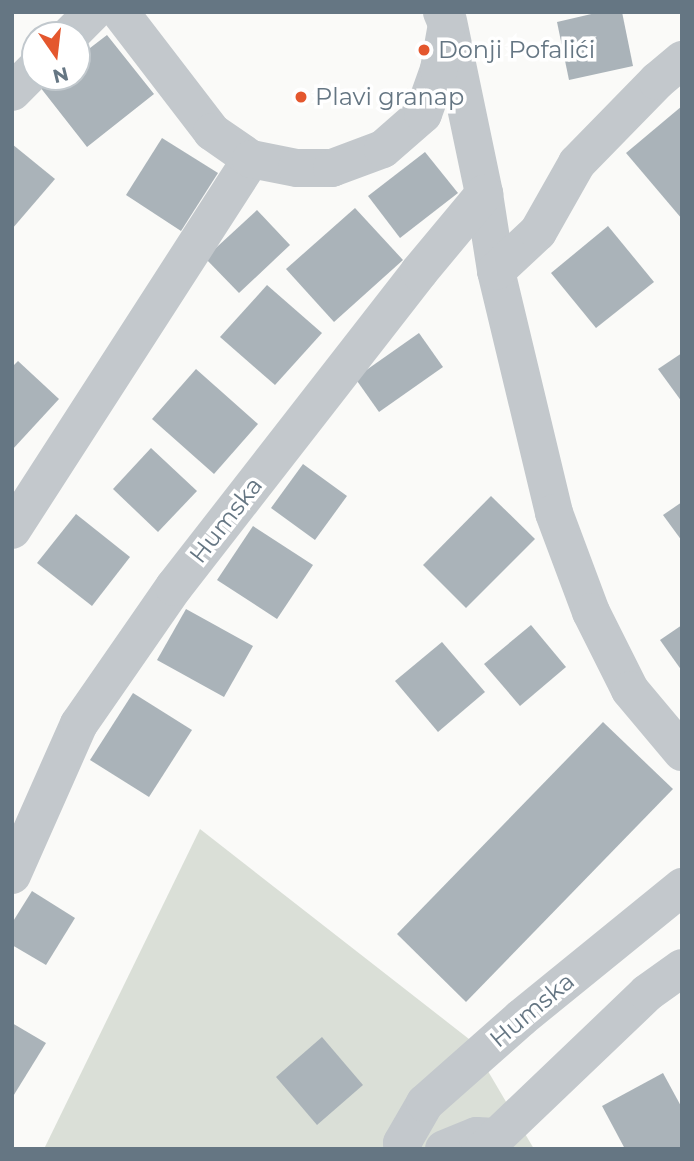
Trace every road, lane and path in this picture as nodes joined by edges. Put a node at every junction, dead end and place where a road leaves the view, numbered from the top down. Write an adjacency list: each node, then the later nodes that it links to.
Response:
1 (120, 12): 4 (street)
2 (446, 16): 4 (street); 5 (street)
3 (682, 60): 6 (street)
4 (251, 159): 7 (street)
5 (484, 194): 6 (street); 9 (street, Humska)
6 (496, 271): 8 (street)
7 (12, 530)
8 (682, 752)
9 (12, 876)
10 (682, 887): 13 (street, Humska)
11 (682, 968): 12 (street)
12 (490, 1143): 14 (street)
13 (403, 1149)
14 (444, 1149)

